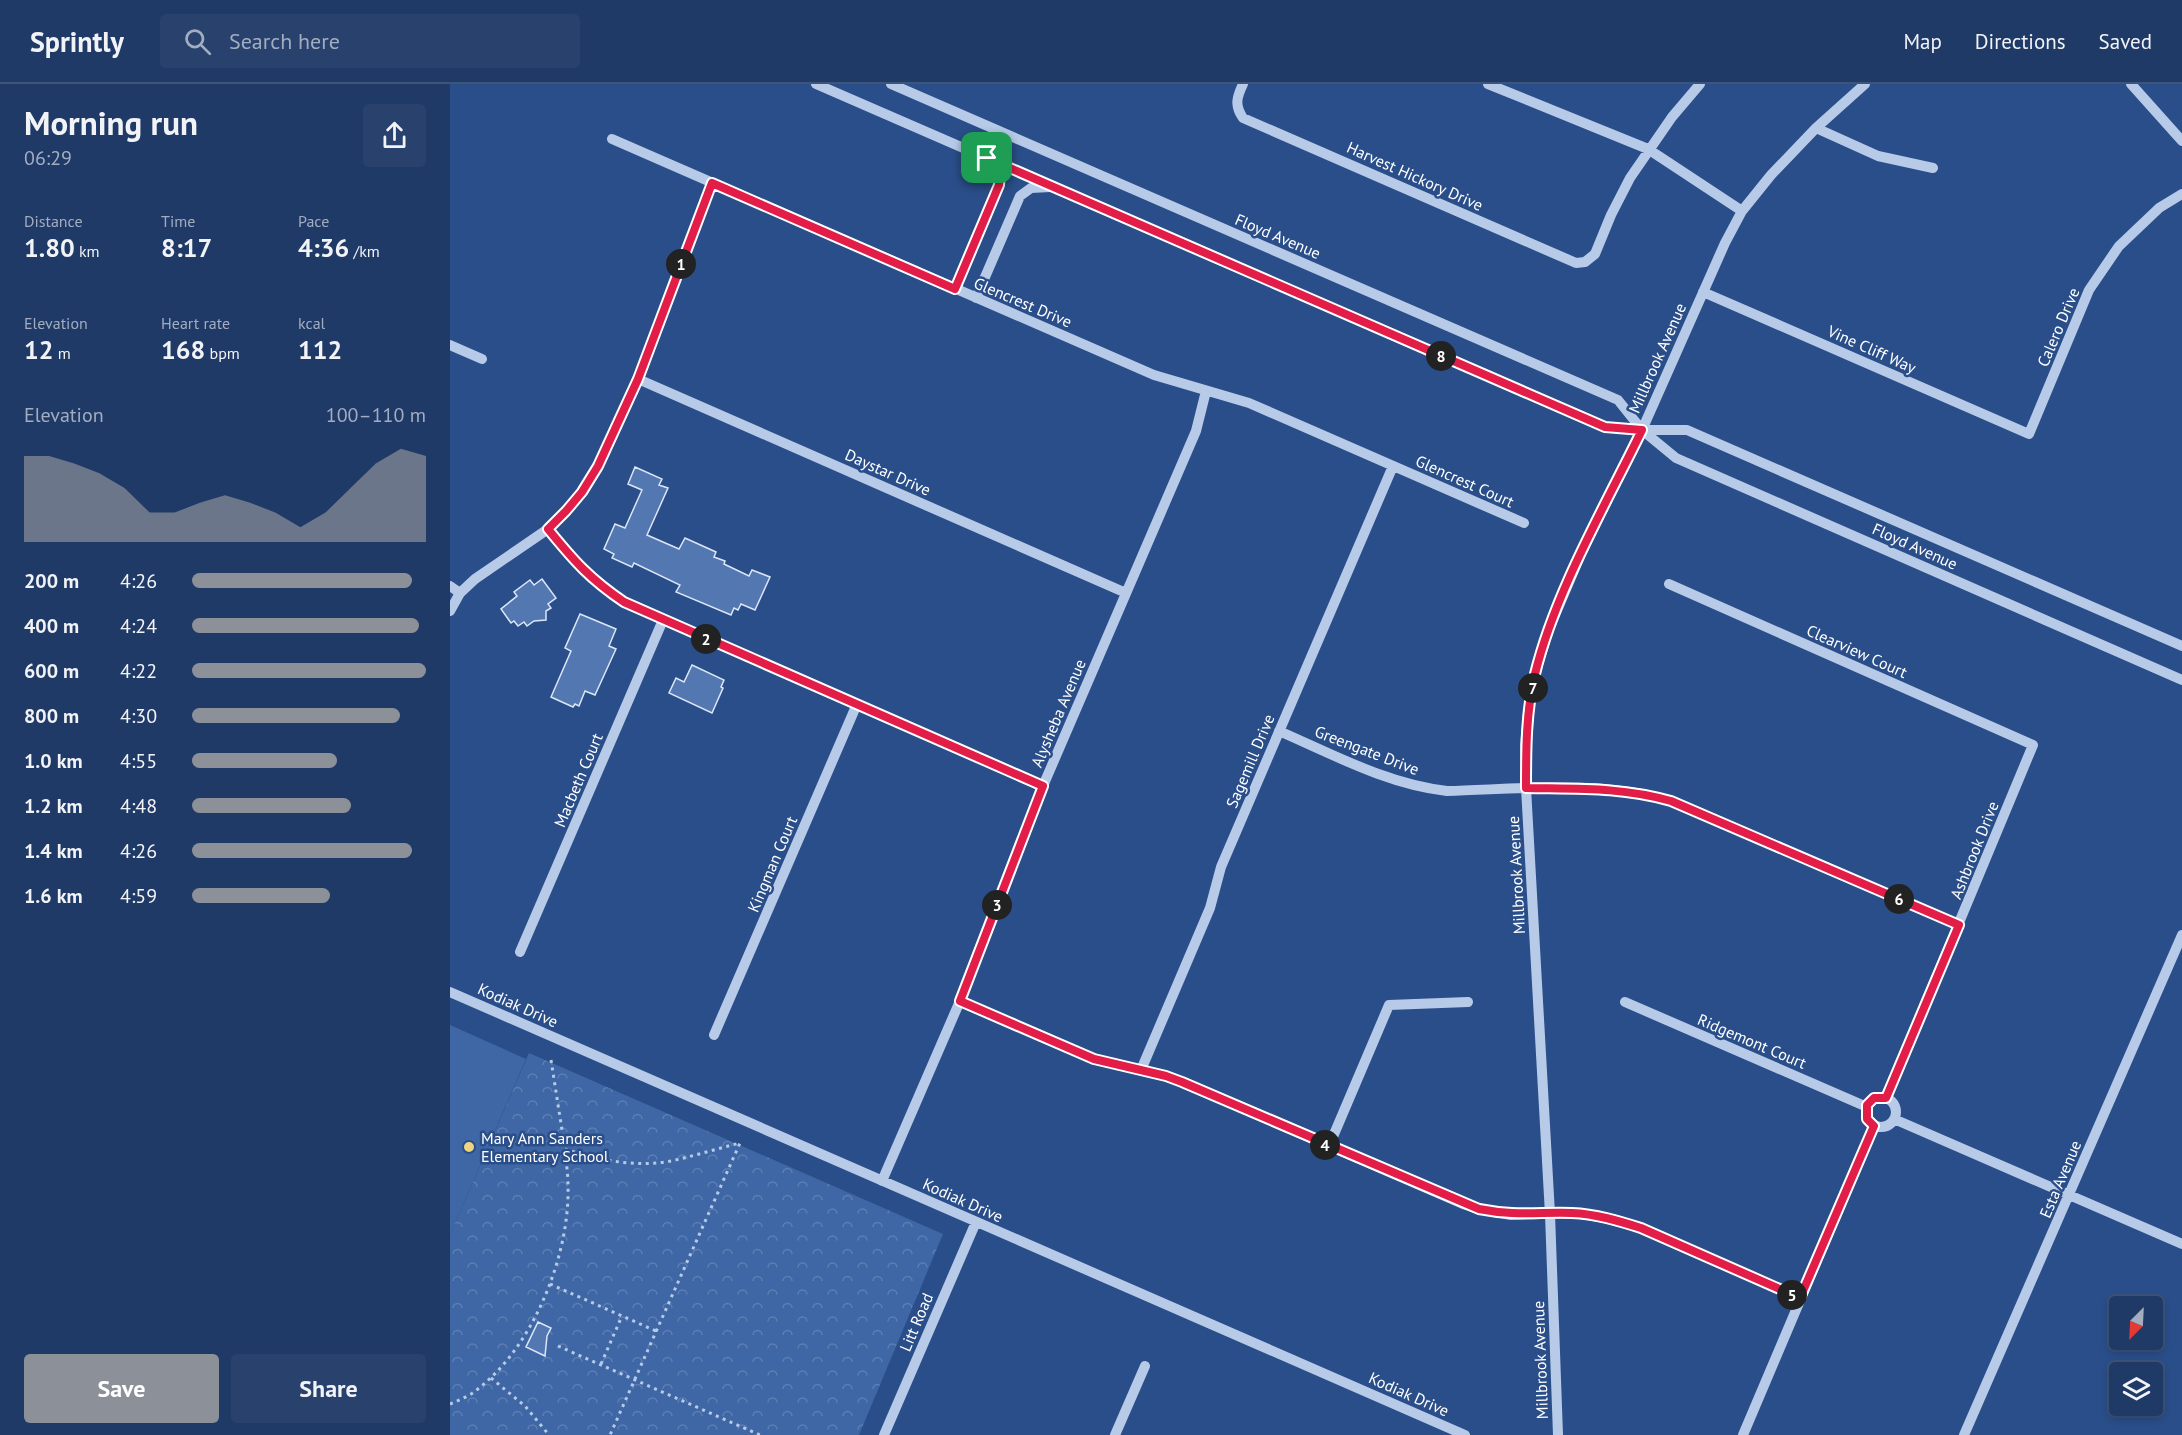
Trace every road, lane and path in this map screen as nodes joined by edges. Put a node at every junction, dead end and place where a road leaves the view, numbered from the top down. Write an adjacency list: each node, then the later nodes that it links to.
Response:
1 (816, 84): 12 (street, Floyd Avenue)
2 (891, 84): 25 (street, Floyd Avenue)
3 (1243, 84): 11 (street, Harvest Hickory Drive)
4 (1488, 84): 11 (street)
5 (1700, 84): 11 (street)
6 (1865, 84): 8 (street, Millbrook Avenue)
7 (2131, 84): 10 (street)
8 (1816, 128): 13 (street); 17 (street, Millbrook Avenue)
9 (612, 139): 14 (street, Glencrest Drive)
10 (2182, 141)
11 (1648, 149): 17 (street)
12 (987, 158): 15 (street, Floyd Avenue); 18 (street)
13 (1933, 168)
14 (712, 183): 18 (street, Glencrest Drive); 23 (street)
15 (1052, 187): 20 (street); 25 (street, Floyd Avenue)
16 (2182, 194): 26 (street, Calero Drive)
17 (1742, 211): 19 (street, Millbrook Avenue)
18 (955, 289): 20 (street, Glencrest Drive)
19 (1703, 292): 25 (street, Millbrook Avenue); 26 (street, Vine Cliff Way)
20 (976, 298): 24 (street, Glencrest Drive)
21 (450, 345): 22 (street)
22 (482, 359)
23 (638, 379): 29 (street); 32 (street, Daystar Drive)
24 (1206, 391): 27 (street, Glencrest Drive); 32 (street, Alysheba Avenue)
25 (1642, 430): 36 (street, Floyd Avenue); 37 (street, Floyd Avenue); 42 (street, Millbrook Avenue)
26 (2030, 434)
27 (1393, 466): 28 (street, Glencrest Court); 39 (street, Sagemill Drive)
28 (1524, 523)
29 (548, 529): 33 (street); 35 (street)
30 (1669, 584): 40 (street, Clearview Court)
31 (450, 586): 33 (street)
32 (1126, 593): 41 (street, Alysheba Avenue)
33 (460, 594): 34 (street)
34 (450, 611)
35 (663, 620): 38 (street); 45 (street, Macbeth Court)
36 (2182, 646)
37 (2182, 680)
38 (857, 705): 41 (street); 50 (street, Kingman Court)
39 (1279, 731): 42 (street, Greengate Drive); 52 (street, Sagemill Drive)
40 (2033, 745): 43 (street, Ashbrook Drive)
41 (1043, 786): 47 (street, Alysheba Avenue)
42 (1526, 788): 43 (street, Greengate Drive); 61 (street, Millbrook Avenue)
43 (1959, 925): 53 (street, Ashbrook Drive)
44 (2182, 934): 60 (street, Esta Avenue)
45 (520, 952)
46 (450, 992): 59 (street, Kodiak Drive)
47 (960, 1001): 52 (street); 59 (street, Alysheba Avenue)
48 (1468, 1002): 57 (street)
49 (1625, 1002): 54 (street, Ridgemont Court)
50 (714, 1035)
51 (551, 1060): 58 (path)
52 (1141, 1070): 57 (street)
53 (1886, 1098): 54 (street); 55 (street)
54 (1867, 1107): 56 (street)
55 (1894, 1119): 56 (street); 60 (street)
56 (1874, 1126): 65 (street)
57 (1329, 1146): 61 (street)
58 (565, 1149): 64 (path); 67 (path)
59 (882, 1181): 62 (street, Kodiak Drive)
60 (2070, 1195): 63 (street); 82 (street, Esta Avenue)
61 (1550, 1214): 65 (street); 80 (street, Millbrook Avenue)
62 (976, 1222): 77 (street, Litt Road); 79 (street, Kodiak Drive)
63 (2182, 1244)
64 (550, 1284): 66 (path); 71 (path)
65 (1800, 1298): 81 (street)
66 (622, 1316): 67 (path); 69 (path)
67 (656, 1331): 72 (path)
68 (558, 1346): 69 (path)
69 (601, 1364): 72 (path)
70 (1145, 1366): 78 (street)
71 (490, 1378): 73 (path); 74 (path)
72 (635, 1379): 75 (path); 76 (path)
73 (450, 1404)
74 (549, 1435)
75 (610, 1435)
76 (760, 1435)
77 (884, 1435)
78 (1115, 1435)
79 (1465, 1435)
80 (1558, 1435)
81 (1743, 1435)
82 (1964, 1435)

